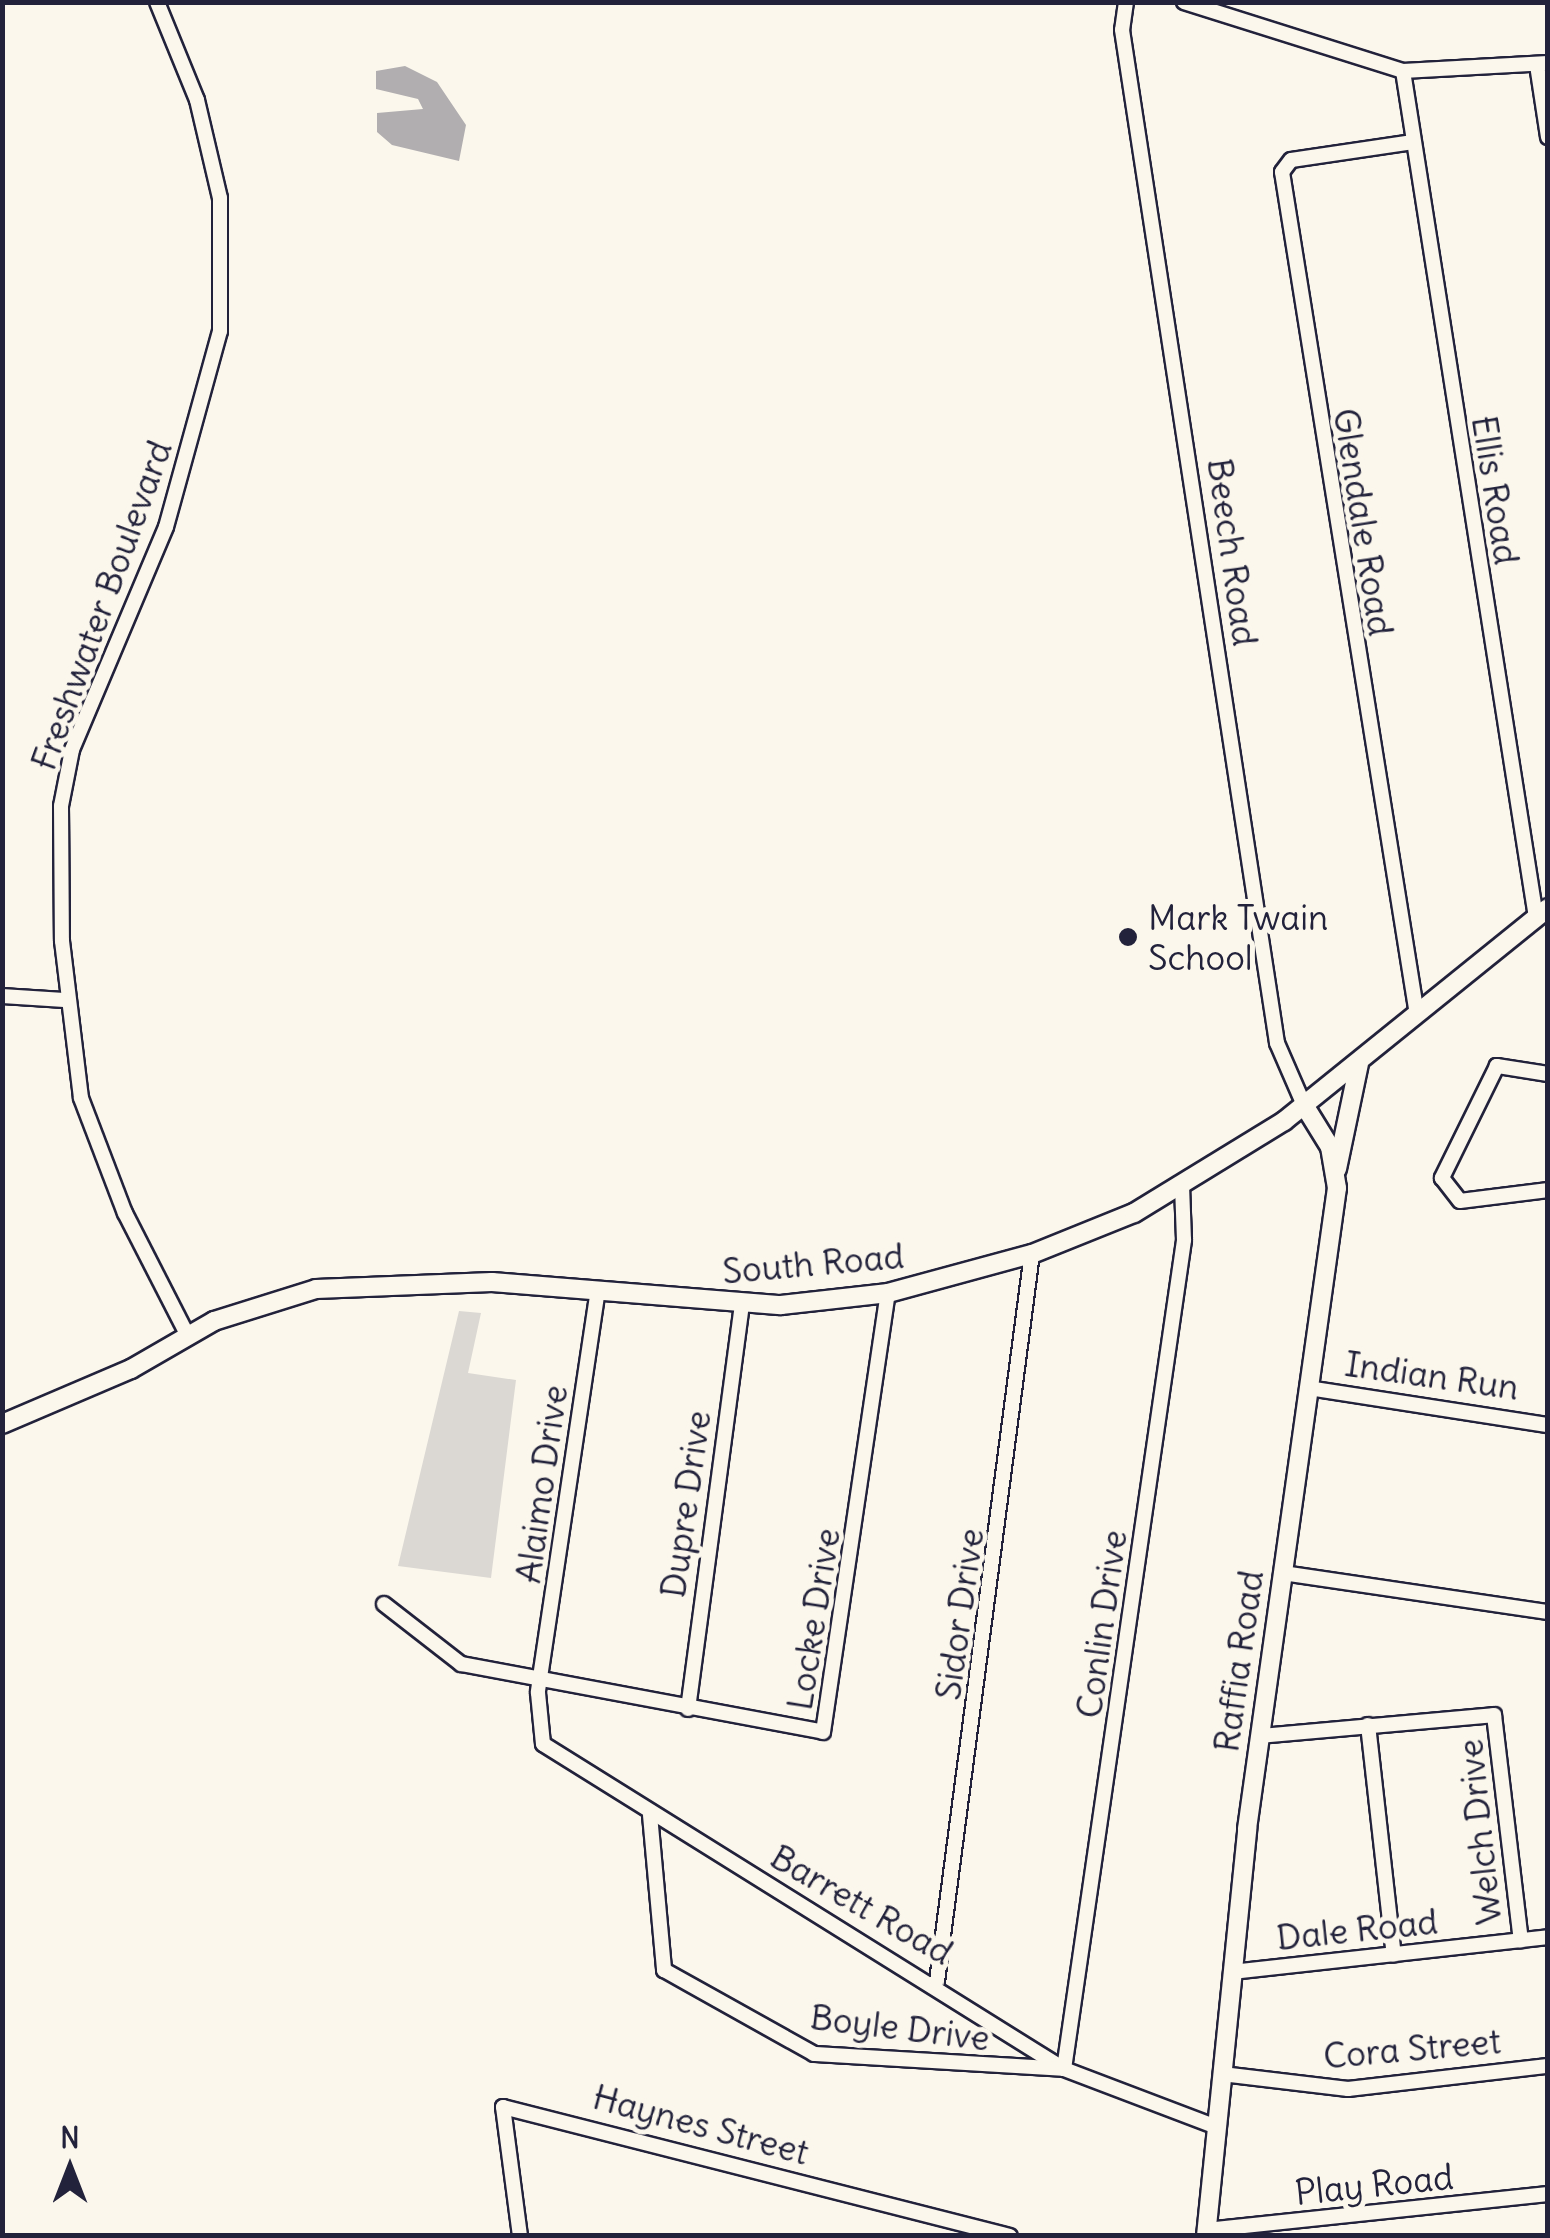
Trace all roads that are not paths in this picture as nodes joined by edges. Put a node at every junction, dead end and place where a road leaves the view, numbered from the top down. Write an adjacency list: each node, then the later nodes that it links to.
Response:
1 (157, 2): 10 (street, Freshwater Boulevard)
2 (1126, 2): 14 (street, Beech Road)
3 (1184, 2): 5 (street)
4 (1542, 64): 5 (street); 6 (street)
5 (1403, 70): 7 (street, Ellis Road)
6 (1548, 137)
7 (1412, 142): 8 (street, Ellis Road); 11 (street, Glendale Road)
8 (1542, 913): 11 (main road, South Road)
9 (2, 996): 10 (street)
10 (64, 1000): 22 (street, Freshwater Boulevard)
11 (1417, 1015): 12 (main road, South Road)
12 (1359, 1064): 14 (main road, South Road); 15 (main road, Raffia Road)
13 (1548, 1074): 17 (street)
14 (1304, 1105): 15 (main road); 16 (main road, South Road)
15 (1338, 1169): 23 (main road, Raffia Road)
16 (1182, 1186): 18 (main road, South Road); 40 (street, Conlin Drive)
17 (1548, 1190)
18 (1032, 1254): 19 (main road, South Road); 38 (street, Sidor Drive)
19 (888, 1293): 21 (main road, South Road); 30 (street, Locke Drive)
20 (597, 1296): 21 (main road, South Road); 22 (main road, South Road); 29 (street, Alaimo Drive)
21 (742, 1306): 30 (street, Dupre Drive)
22 (188, 1336): 24 (main road, South Road)
23 (1308, 1388): 25 (street, Indian Run); 26 (main road, Raffia Road)
24 (2, 1424)
25 (1548, 1425)
26 (1282, 1573): 28 (street); 32 (main road, Raffia Road)
27 (384, 1604): 29 (street, Locke Drive)
28 (1548, 1612)
29 (543, 1680): 30 (street, Locke Drive); 33 (street, Barrett Road)
30 (688, 1710)
31 (1368, 1725): 32 (street, Welch Drive); 35 (street, Welch Drive); 36 (street)
32 (1260, 1736): 37 (main road, Raffia Road)
33 (650, 1815): 38 (street, Barrett Road); 40 (street, Boyle Drive)
34 (1548, 1937): 35 (street, Dale Road)
35 (1521, 1940): 36 (street, Dale Road)
36 (1394, 1955): 37 (street, Dale Road)
37 (1232, 1972): 41 (main road, Raffia Road)
38 (936, 1982): 40 (street, Barrett Road)
39 (1548, 2066): 41 (street, Cora Street)
40 (1064, 2069): 42 (street, Barrett Road)
41 (1222, 2074): 42 (main road, Raffia Road)
42 (1217, 2127): 44 (main road, Raffia Road)
43 (1548, 2194): 44 (street, Play Road)
44 (1206, 2233)
45 (520, 2236): 46 (street, Haynes Street)
46 (1010, 2236)

